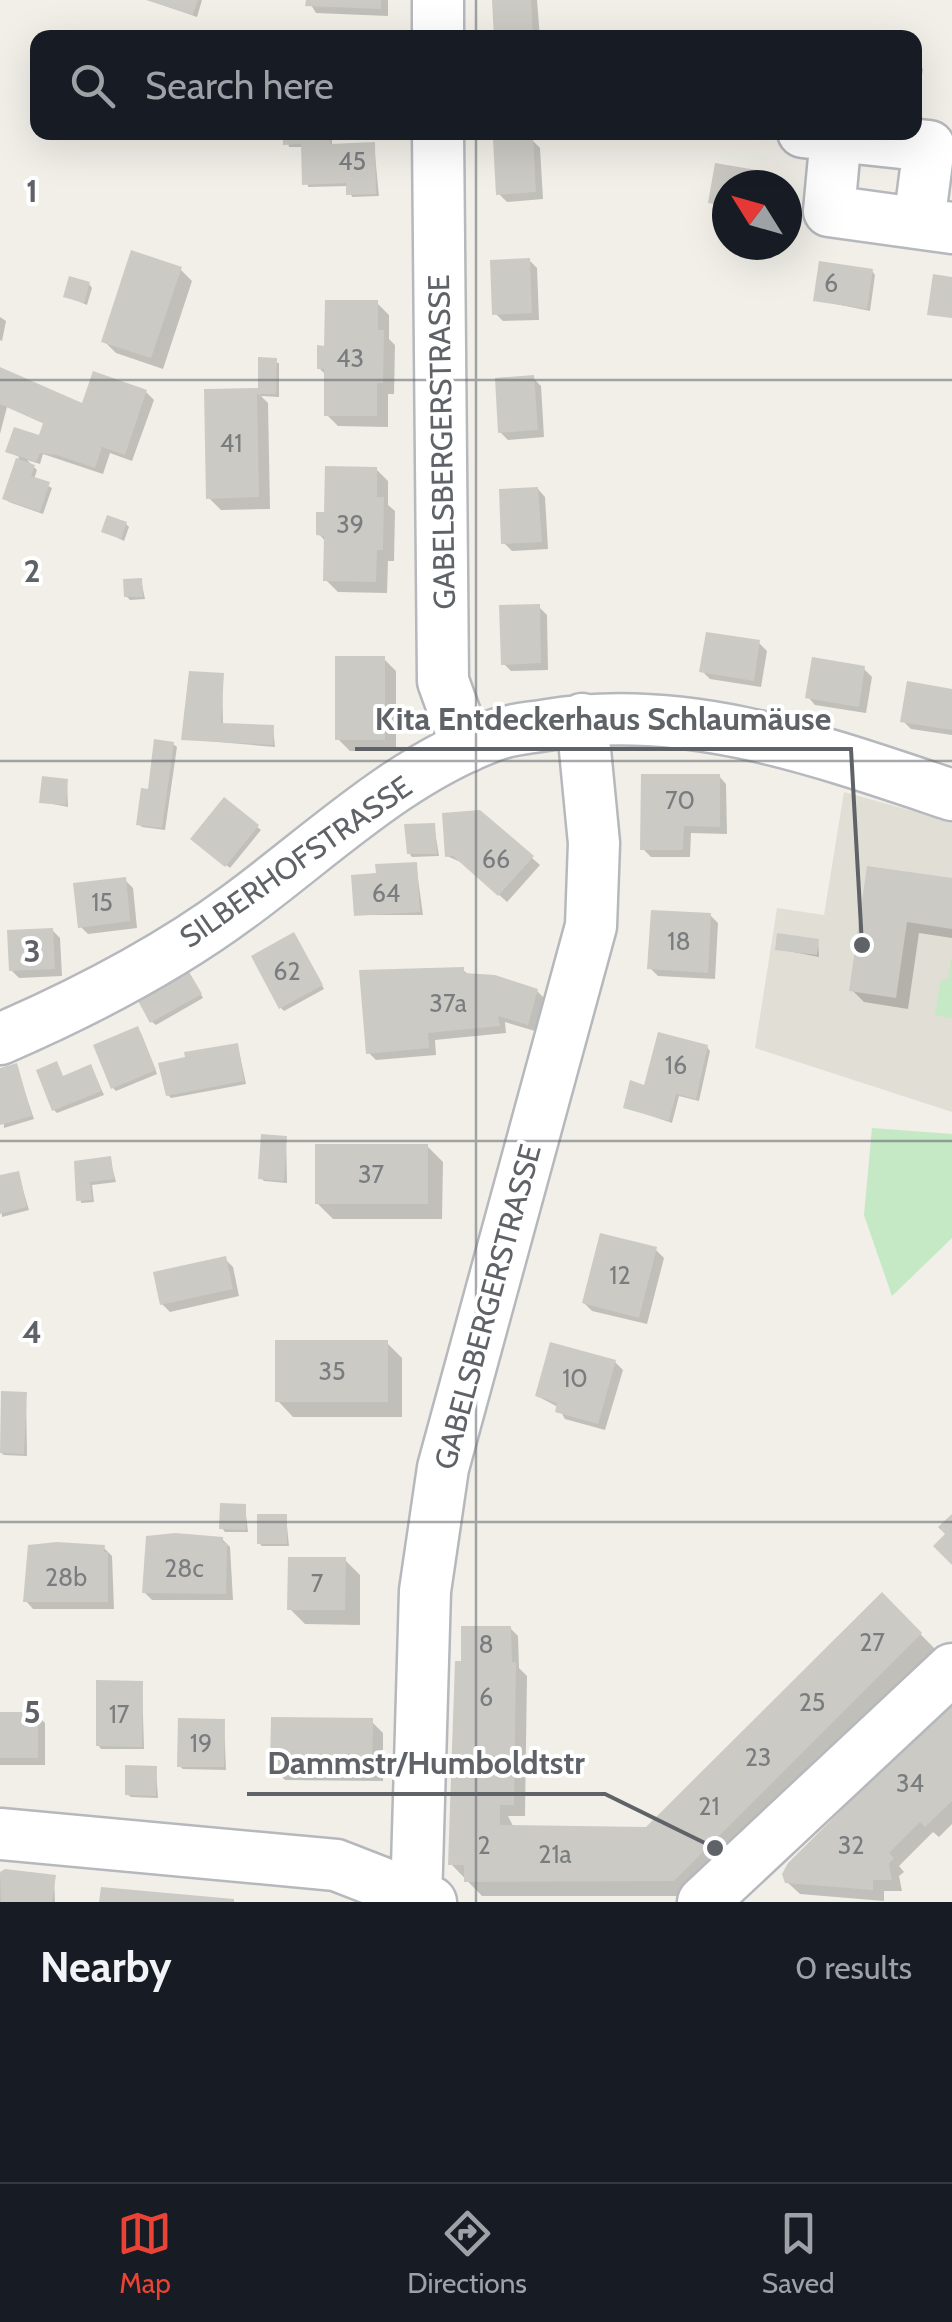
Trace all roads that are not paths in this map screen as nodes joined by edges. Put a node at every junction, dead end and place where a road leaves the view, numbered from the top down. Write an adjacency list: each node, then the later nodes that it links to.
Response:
1 (438, 0): 2 (street)
2 (438, 30)
3 (438, 140): 8 (street, GABELSBERGERSTRASSE)
4 (821, 140): 6 (street)
5 (874, 140): 6 (street)
6 (935, 226)
7 (582, 719): 8 (street, SILBERHOFSTRASSE); 9 (street, SILBERHOFSTRASSE); 13 (street, GABELSBERGERSTRASSE)
8 (467, 747): 10 (street, SILBERHOFSTRASSE)
9 (952, 795)
10 (0, 1039)
11 (952, 1669): 14 (street)
12 (0, 1834): 13 (street)
13 (420, 1900)
14 (703, 1902)

